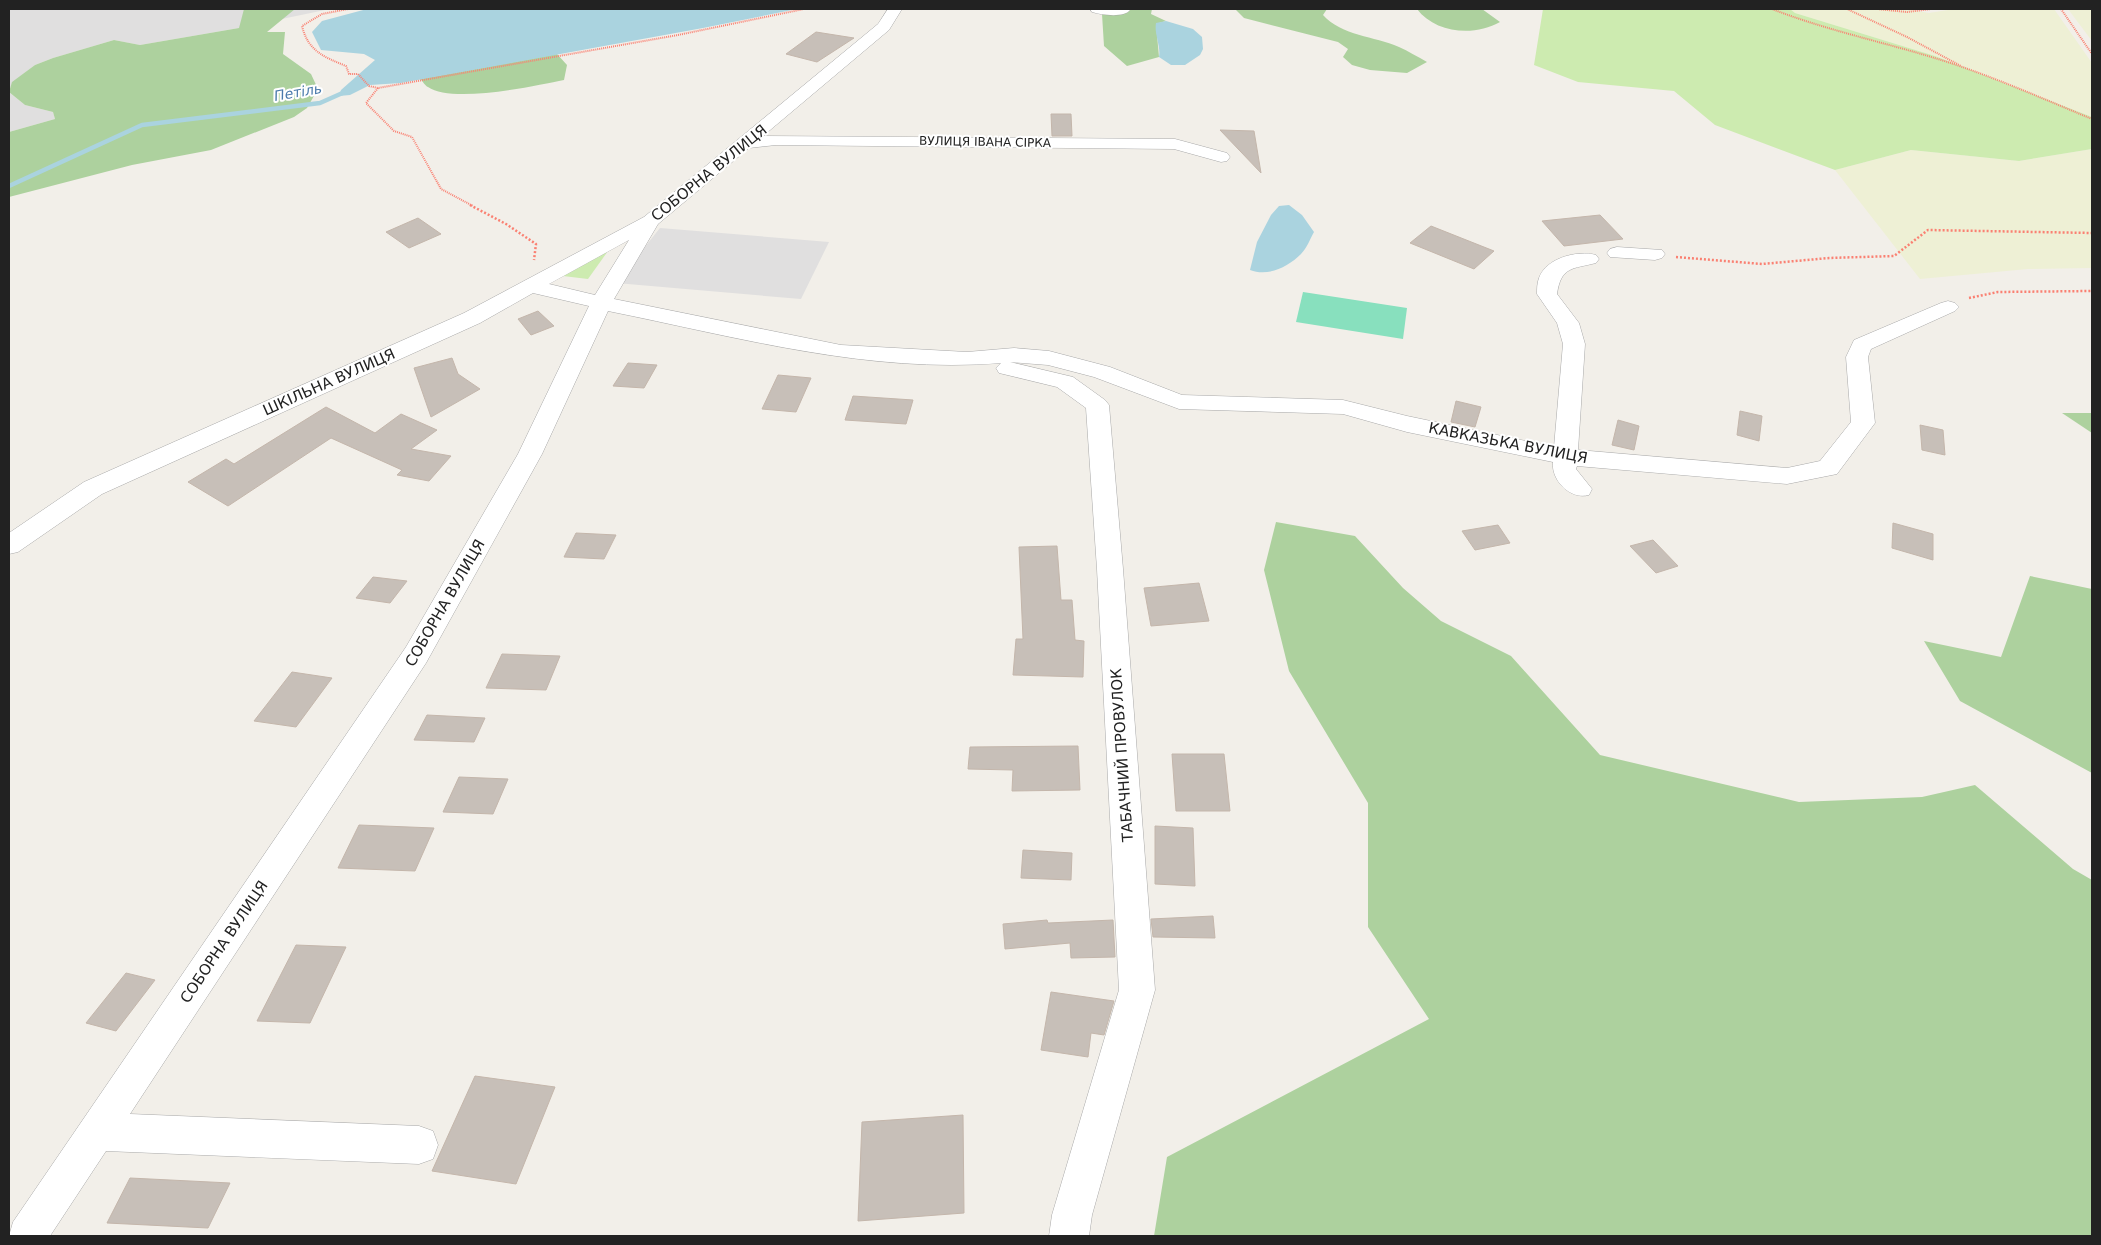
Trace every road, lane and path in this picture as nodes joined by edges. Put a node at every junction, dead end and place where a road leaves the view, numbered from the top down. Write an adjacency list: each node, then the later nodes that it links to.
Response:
1 (348, 9): 13 (path)
2 (804, 9): 13 (path)
3 (895, 9): 15 (street, СОБОРНА ВУЛИЦЯ)
4 (1097, 9): 10 (street)
5 (1772, 9): 12 (path)
6 (1847, 9): 12 (path)
7 (1877, 9): 8 (path)
8 (1931, 9)
9 (2061, 9): 11 (path)
10 (1123, 10)
11 (2092, 54)
12 (1968, 69): 14 (path)
13 (378, 88): 22 (path)
14 (2092, 118)
15 (746, 143): 16 (street, ВУЛИЦЯ ІВАНА СІРКА); 17 (street, СОБОРНА ВУЛИЦЯ)
16 (1221, 156)
17 (650, 221): 22 (street, ШКІЛЬНА ВУЛИЦЯ); 24 (street, СОБОРНА ВУЛИЦЯ)
18 (2092, 233): 20 (path)
19 (1617, 252): 20 (street)
20 (1655, 254)
21 (1589, 259): 27 (street)
22 (539, 281): 24 (street); 29 (street, ШКІЛЬНА ВУЛИЦЯ)
23 (2092, 291): 25 (path)
24 (601, 303): 26 (street); 30 (street, СОБОРНА ВУЛИЦЯ)
25 (1948, 307): 27 (street, КАВКАЗЬКА ВУЛИЦЯ)
26 (967, 359): 27 (street, КАВКАЗЬКА ВУЛИЦЯ); 33 (street, ТАБАЧНИЙ ПРОВУЛОК)
27 (1565, 457): 28 (street)
28 (1580, 489)
29 (9, 545)
30 (97, 1132): 31 (street); 32 (street, СОБОРНА ВУЛИЦЯ)
31 (419, 1144)
32 (27, 1236)
33 (1069, 1236)

